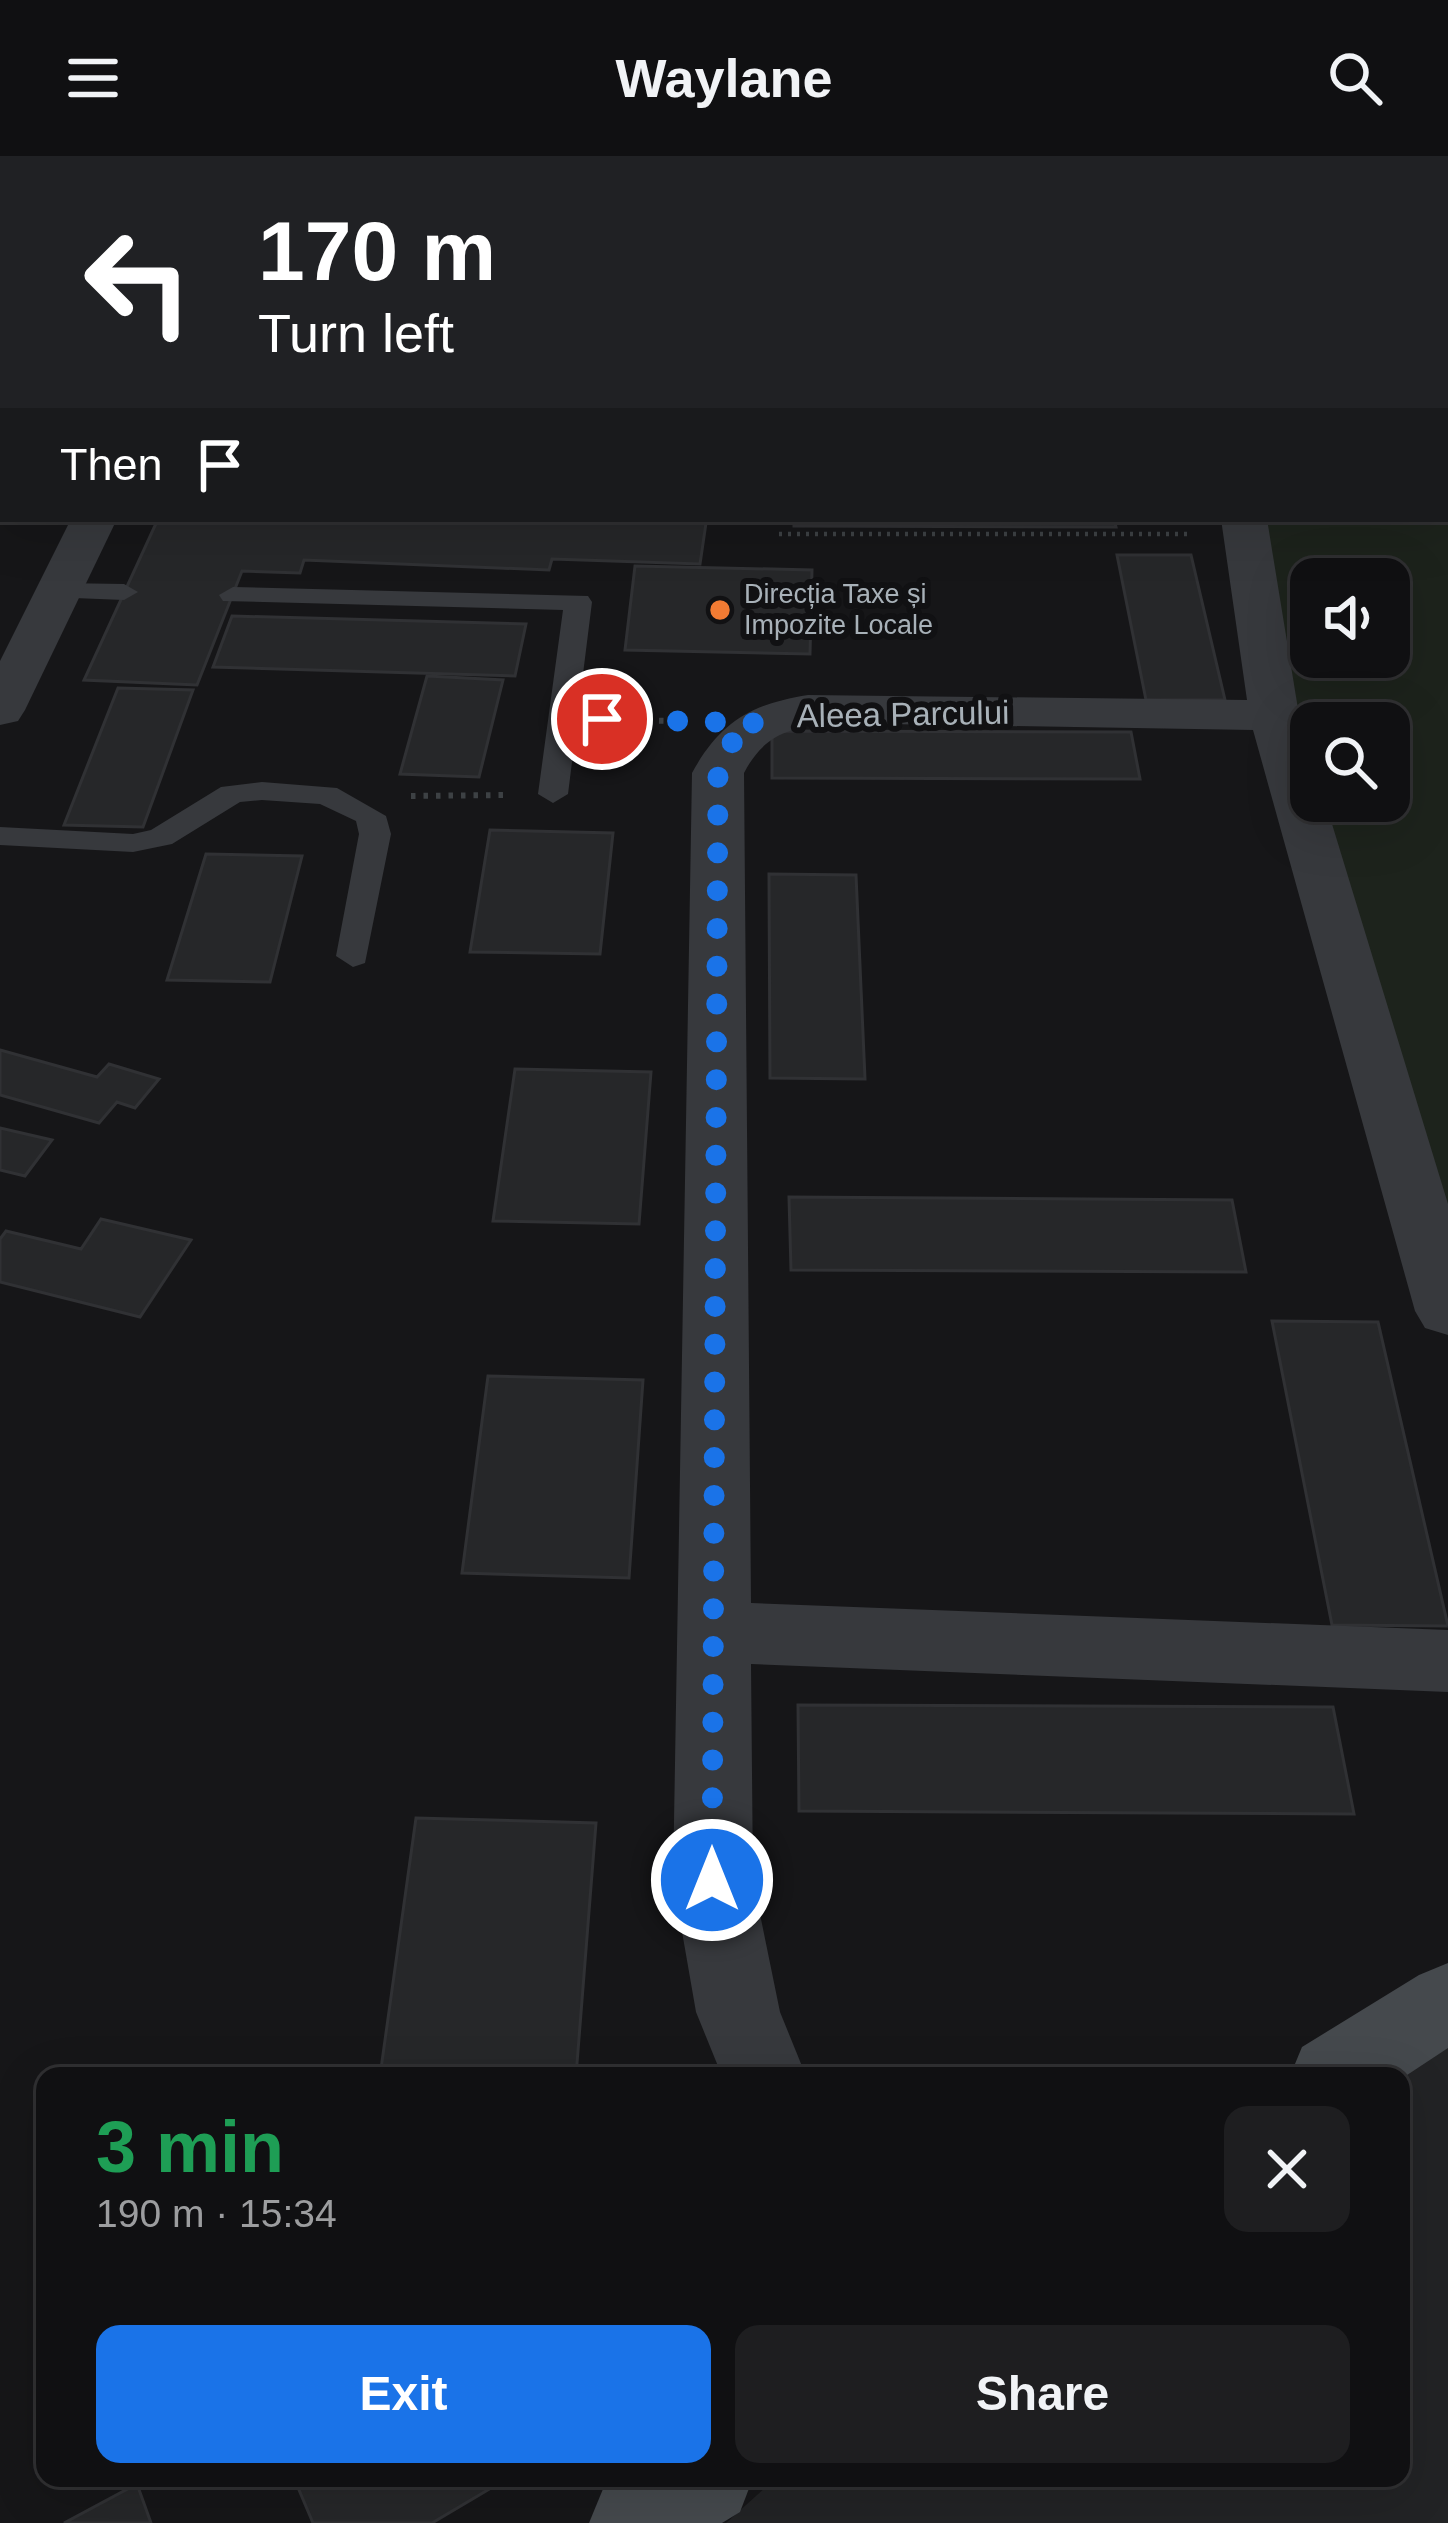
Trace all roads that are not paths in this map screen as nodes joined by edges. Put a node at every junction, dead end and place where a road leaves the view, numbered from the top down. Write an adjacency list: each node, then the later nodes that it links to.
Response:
1 (93, 522): 3 (street)
2 (1246, 526): 7 (street)
3 (59, 590): 4 (lane); 6 (street)
4 (124, 592)
5 (233, 595): 8 (lane)
6 (0, 710)
7 (1274, 715): 11 (street); 12 (street, Aleea Parcului)
8 (553, 794)
9 (0, 836): 10 (lane)
10 (353, 956)
11 (1448, 1311)
12 (714, 1632): 13 (street); 15 (street, Aleea Parcului)
13 (1448, 1661)
14 (1448, 2002): 16 (main road)
15 (760, 2067)
16 (1346, 2067)
17 (692, 2487): 18 (main road)
18 (637, 2523)

